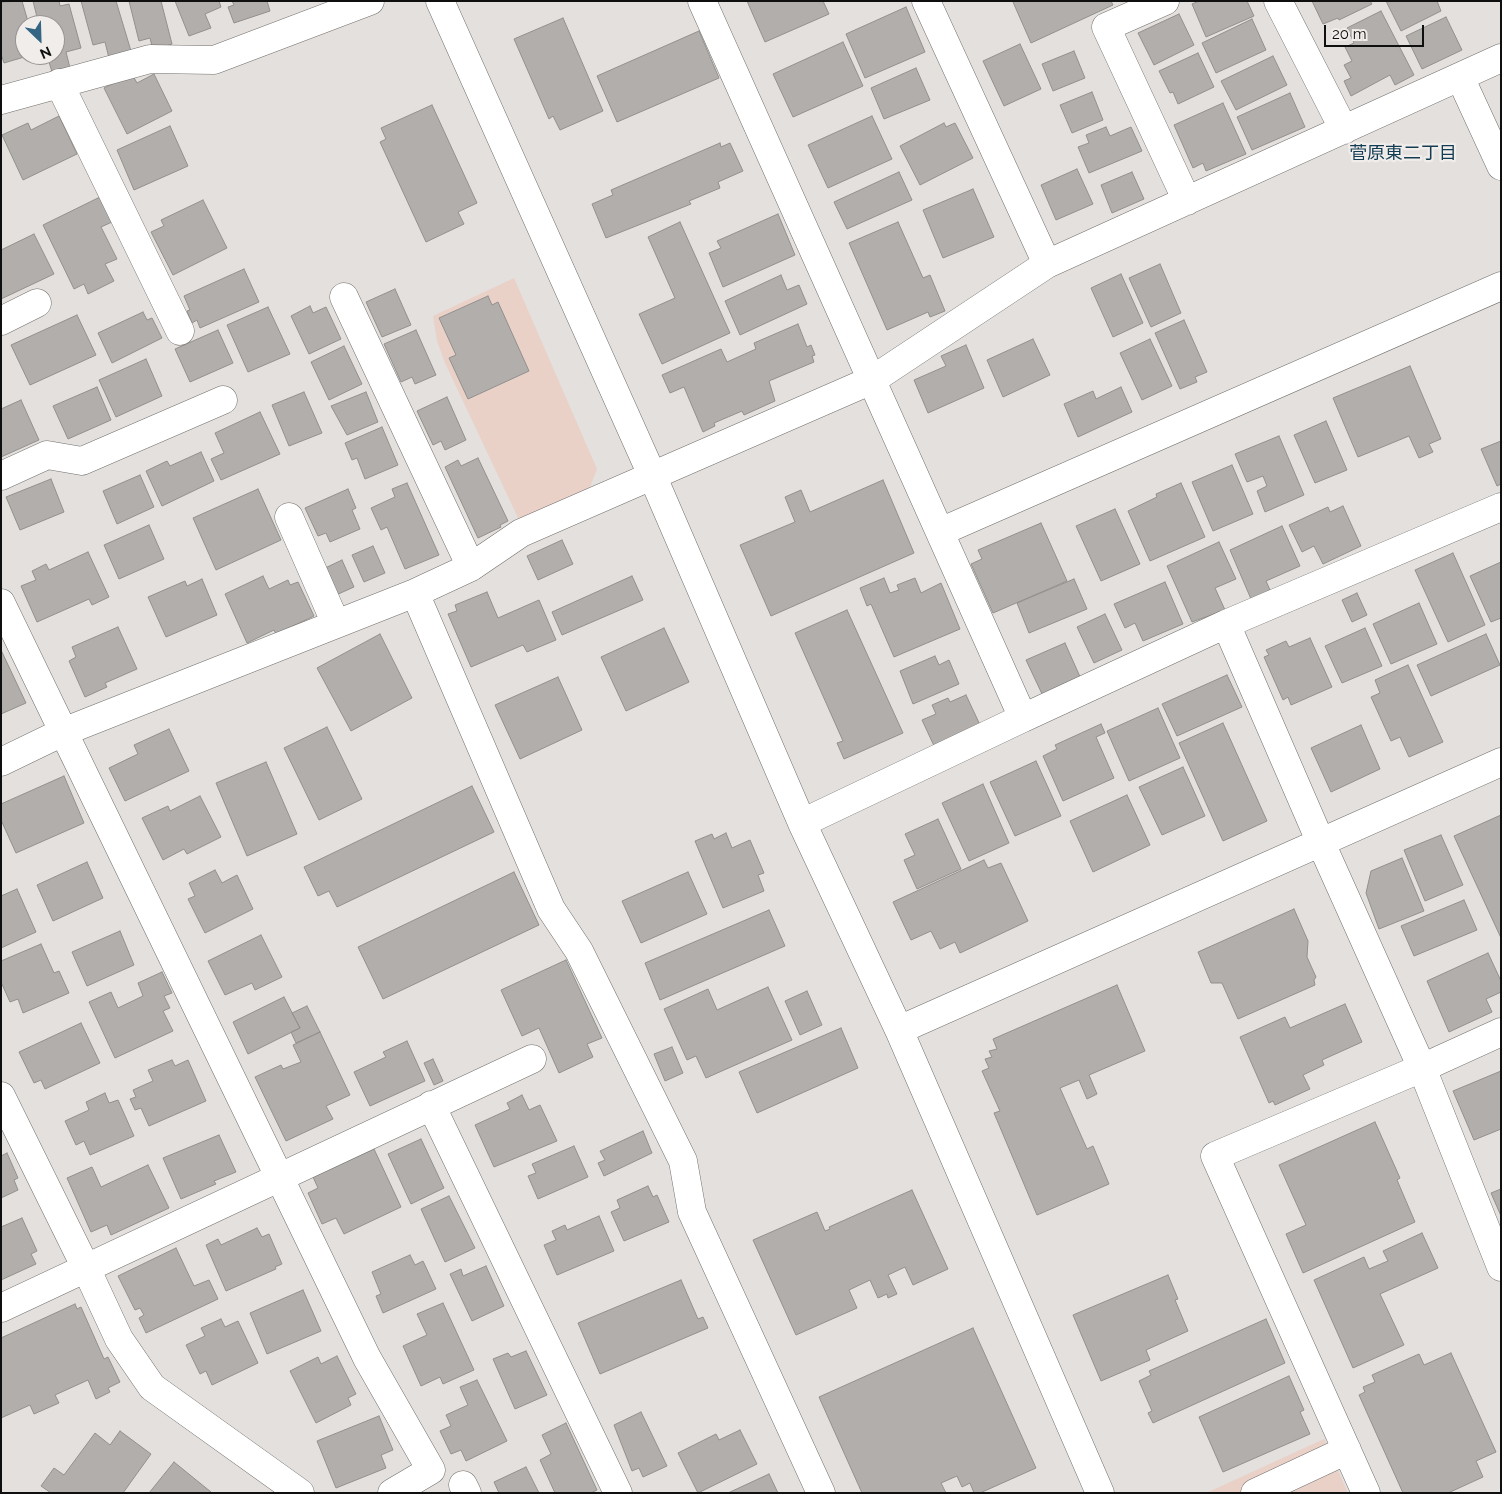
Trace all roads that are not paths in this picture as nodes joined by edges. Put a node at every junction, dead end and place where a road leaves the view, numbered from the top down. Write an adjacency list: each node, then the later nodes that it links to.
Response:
1 (370, 1): 9 (street)
2 (440, 1): 23 (street)
3 (702, 1): 20 (street)
4 (926, 1): 14 (street)
5 (1164, 1): 13 (street)
6 (1278, 1): 11 (street)
7 (1501, 58): 8 (street)
8 (1460, 77): 11 (street); 12 (street)
9 (59, 83): 10 (street); 19 (street)
10 (1, 100)
11 (1344, 130): 13 (street)
12 (1501, 166)
13 (1187, 201): 14 (street)
14 (1047, 264): 20 (street)
15 (1501, 286): 26 (street)
16 (344, 296): 27 (street)
17 (37, 303): 18 (street)
18 (1, 321)
19 (180, 331)
20 (872, 380): 23 (street); 26 (street)
21 (223, 400): 22 (street)
22 (1, 476)
23 (652, 476): 27 (street); 36 (street)
24 (1501, 508): 31 (street)
25 (289, 517): 30 (street)
26 (940, 532): 32 (street)
27 (471, 567): 28 (street)
28 (415, 593): 30 (street); 52 (street)
29 (1, 603): 33 (street)
30 (336, 624): 33 (street)
31 (1226, 624): 32 (street); 37 (street)
32 (1023, 718): 36 (street)
33 (63, 732): 34 (street); 44 (street)
34 (1, 762)
35 (1501, 762): 37 (street)
36 (802, 823): 38 (street)
37 (1321, 842): 38 (street); 41 (street)
38 (899, 1030): 53 (street)
39 (1501, 1032): 41 (street)
40 (532, 1059): 43 (street)
41 (1422, 1068): 45 (street); 48 (street)
42 (3, 1105): 46 (street)
43 (431, 1105): 44 (street); 51 (street)
44 (278, 1177): 46 (street); 50 (street)
45 (1501, 1267)
46 (86, 1268): 47 (street); 49 (street)
47 (1, 1308)
48 (1347, 1450): 54 (street); 55 (street)
49 (300, 1493)
50 (392, 1493)
51 (618, 1493)
52 (820, 1493)
53 (1100, 1493)
54 (1255, 1493)
55 (1366, 1493)

